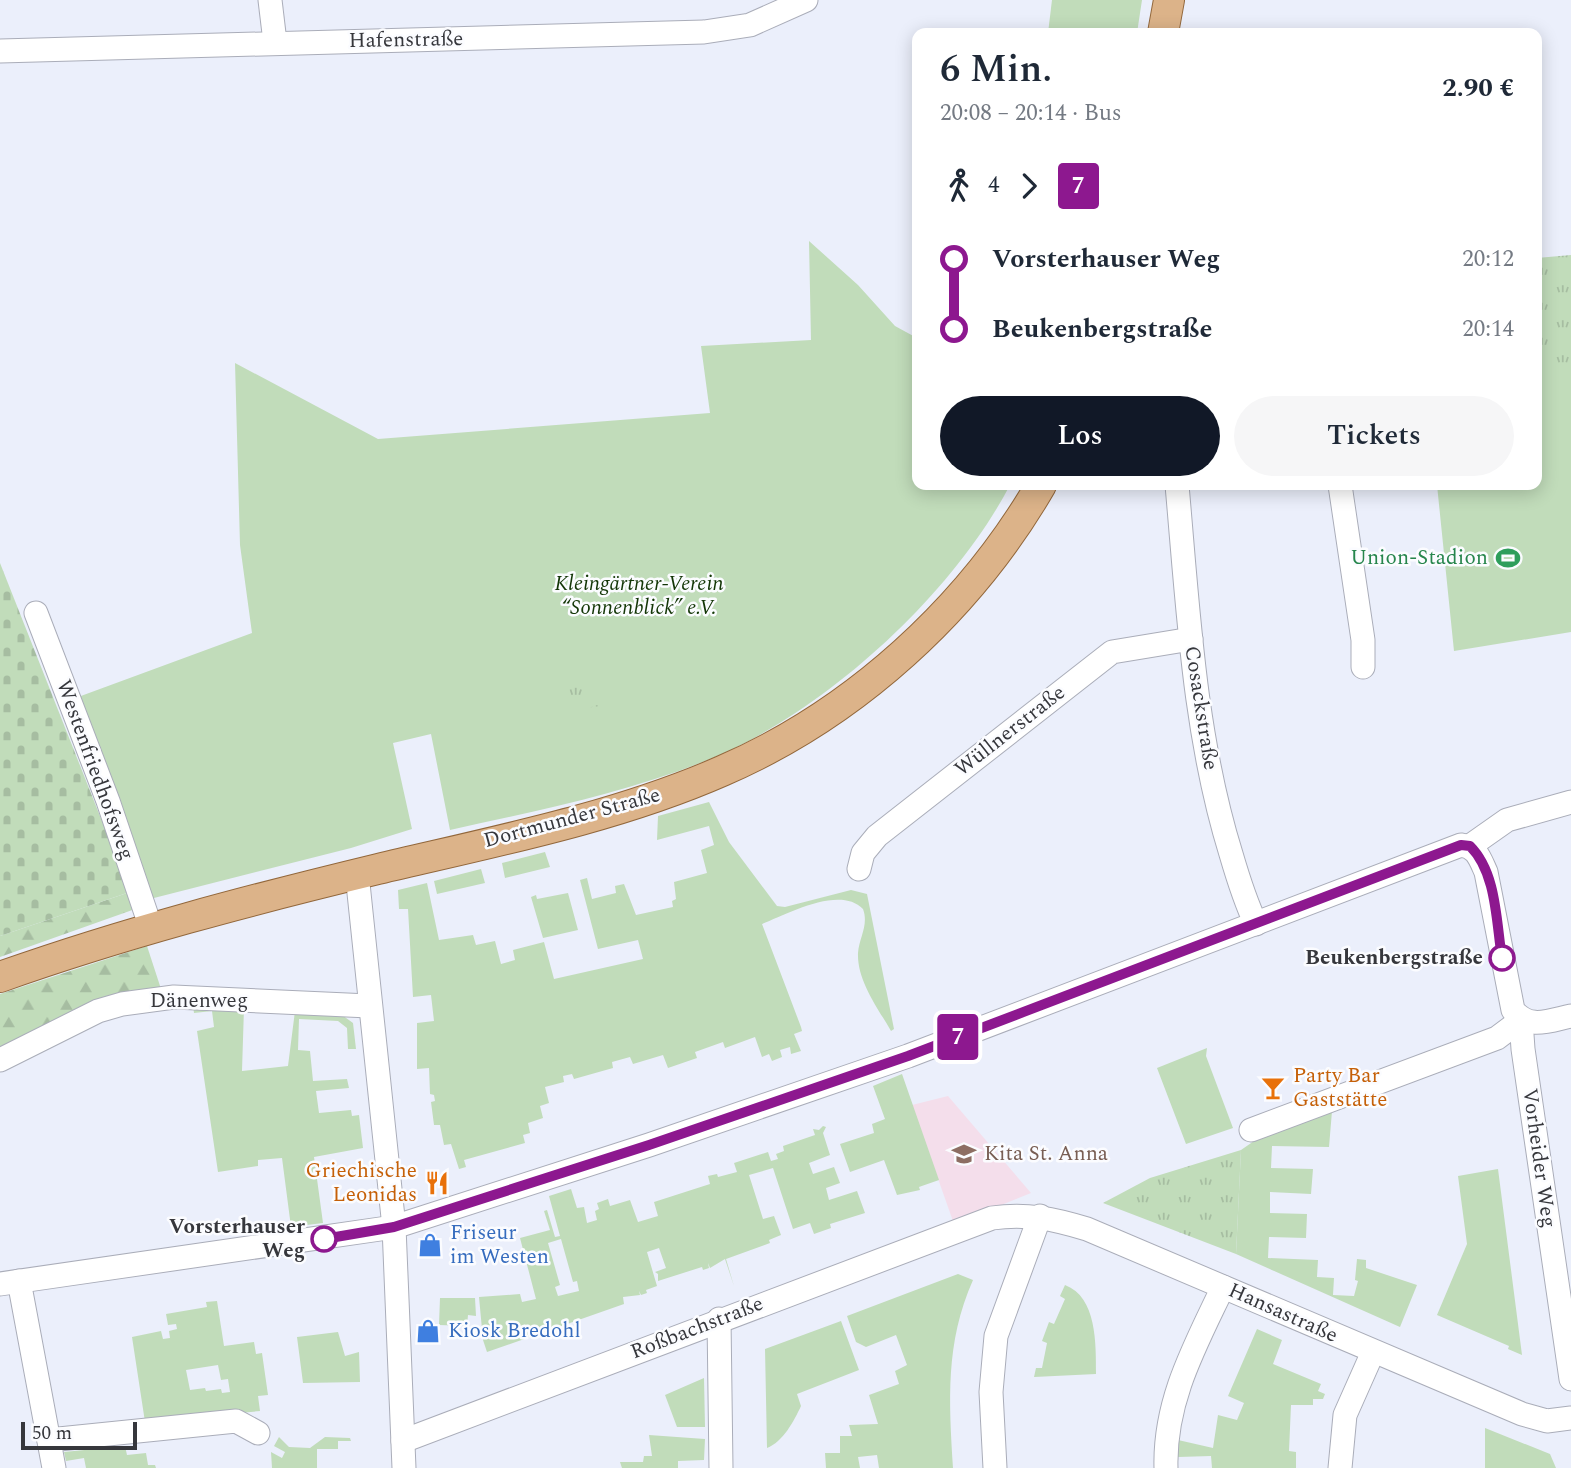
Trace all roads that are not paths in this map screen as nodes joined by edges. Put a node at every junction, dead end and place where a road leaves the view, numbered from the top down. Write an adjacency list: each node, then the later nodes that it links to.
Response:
1 (270, 0): 5 (street)
2 (806, 0): 5 (street, Hafenstraße)
3 (1168, 0): 4 (main road)
4 (1164, 28)
5 (275, 42): 6 (street, Hafenstraße)
6 (0, 51)
7 (1038, 490): 16 (main road, Dortmunder Straße)
8 (1177, 490): 11 (street, Cosackstraße)
9 (1340, 490): 12 (street)
10 (36, 613): 18 (street, Westenfriedhofsweg)
11 (1191, 639): 15 (street, Wüllnerstraße); 17 (street, Cosackstraße)
12 (1363, 667)
13 (1571, 802): 14 (street)
14 (1470, 846): 17 (street); 22 (street, Vorheider Weg)
15 (859, 869)
16 (357, 874): 18 (main road, Dortmunder Straße); 20 (street)
17 (1256, 924): 27 (street)
18 (151, 928): 19 (main road, Dortmunder Straße)
19 (0, 977)
20 (369, 1006): 23 (street, Dänenweg); 27 (street)
21 (1571, 1016): 22 (street)
22 (1521, 1020): 24 (street); 28 (street, Vorheider Weg)
23 (0, 1060)
24 (1251, 1130)
25 (1041, 1216): 26 (street, Hansastraße); 30 (street, Hansastraße); 41 (street)
26 (992, 1218): 31 (street, Roßbachstraße)
27 (394, 1227): 29 (street); 37 (street)
28 (1564, 1279): 33 (street, Vorheider Weg)
29 (10, 1283): 36 (street)
30 (1223, 1287): 32 (street, Hansastraße); 42 (street)
31 (719, 1319): 37 (street, Roßbachstraße); 40 (street)
32 (1373, 1352): 34 (street, Hansastraße); 43 (street)
33 (1571, 1378)
34 (1571, 1418)
35 (258, 1433): 36 (street)
36 (49, 1440): 38 (street)
37 (403, 1441): 39 (street)
38 (54, 1468)
39 (404, 1468)
40 (721, 1468)
41 (995, 1468)
42 (1166, 1468)
43 (1340, 1468)

